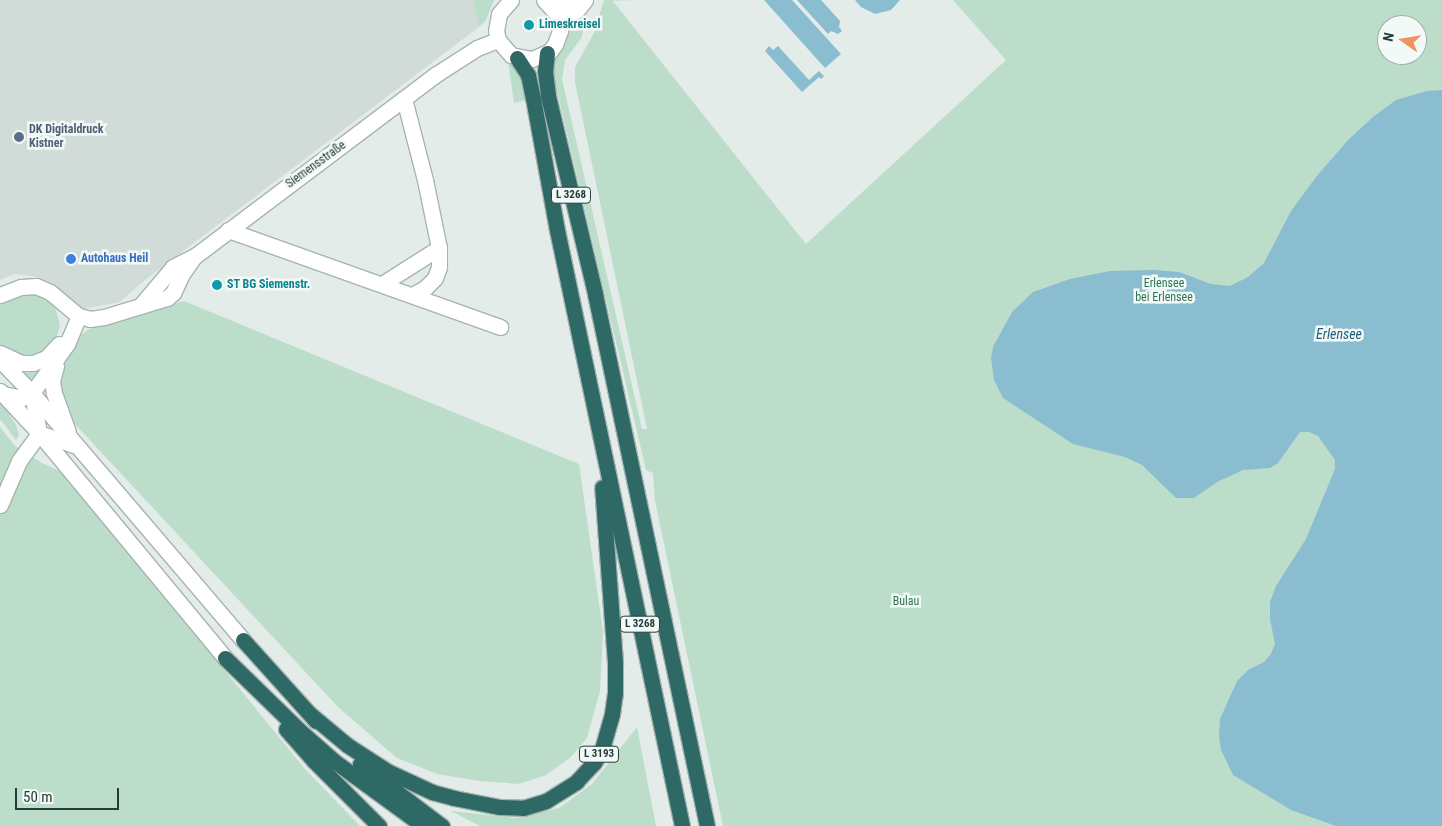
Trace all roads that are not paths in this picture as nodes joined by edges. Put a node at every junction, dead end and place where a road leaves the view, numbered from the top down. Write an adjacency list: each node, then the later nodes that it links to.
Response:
1 (511, 0): 5 (street)
2 (584, 0): 3 (street); 4 (street)
3 (549, 4): 4 (street)
4 (559, 22): 6 (street, L 3268)
5 (498, 40): 7 (street, L 3268); 8 (street, Siemensstraße)
6 (547, 53): 7 (street); 32 (highway, L 3268)
7 (517, 58): 21 (highway, L 3268)
8 (404, 99): 9 (street, Siemensstraße); 10 (street)
9 (228, 230): 11 (street); 14 (street, Siemensstraße)
10 (438, 248): 11 (street); 13 (street)
11 (382, 284): 13 (street)
12 (0, 295): 14 (street)
13 (412, 295): 15 (street)
14 (79, 316): 16 (street); 18 (street)
15 (500, 327)
16 (0, 353)
17 (0, 360): 20 (street, L 3193)
18 (56, 362): 20 (street); 23 (street)
19 (1, 392): 20 (street); 22 (street)
20 (32, 393): 22 (street); 23 (street, L 3193)
21 (597, 423): 27 (highway, L 3193); 31 (highway, L 3268)
22 (39, 433): 23 (street); 24 (street); 26 (street)
23 (74, 445): 25 (street, L 3193)
24 (0, 505)
25 (243, 640): 27 (highway, L 3193)
26 (225, 658): 28 (highway); 29 (highway)
27 (310, 715): 30 (highway, L 3193)
28 (379, 826)
29 (423, 826)
30 (442, 826)
31 (682, 826)
32 (707, 826)

